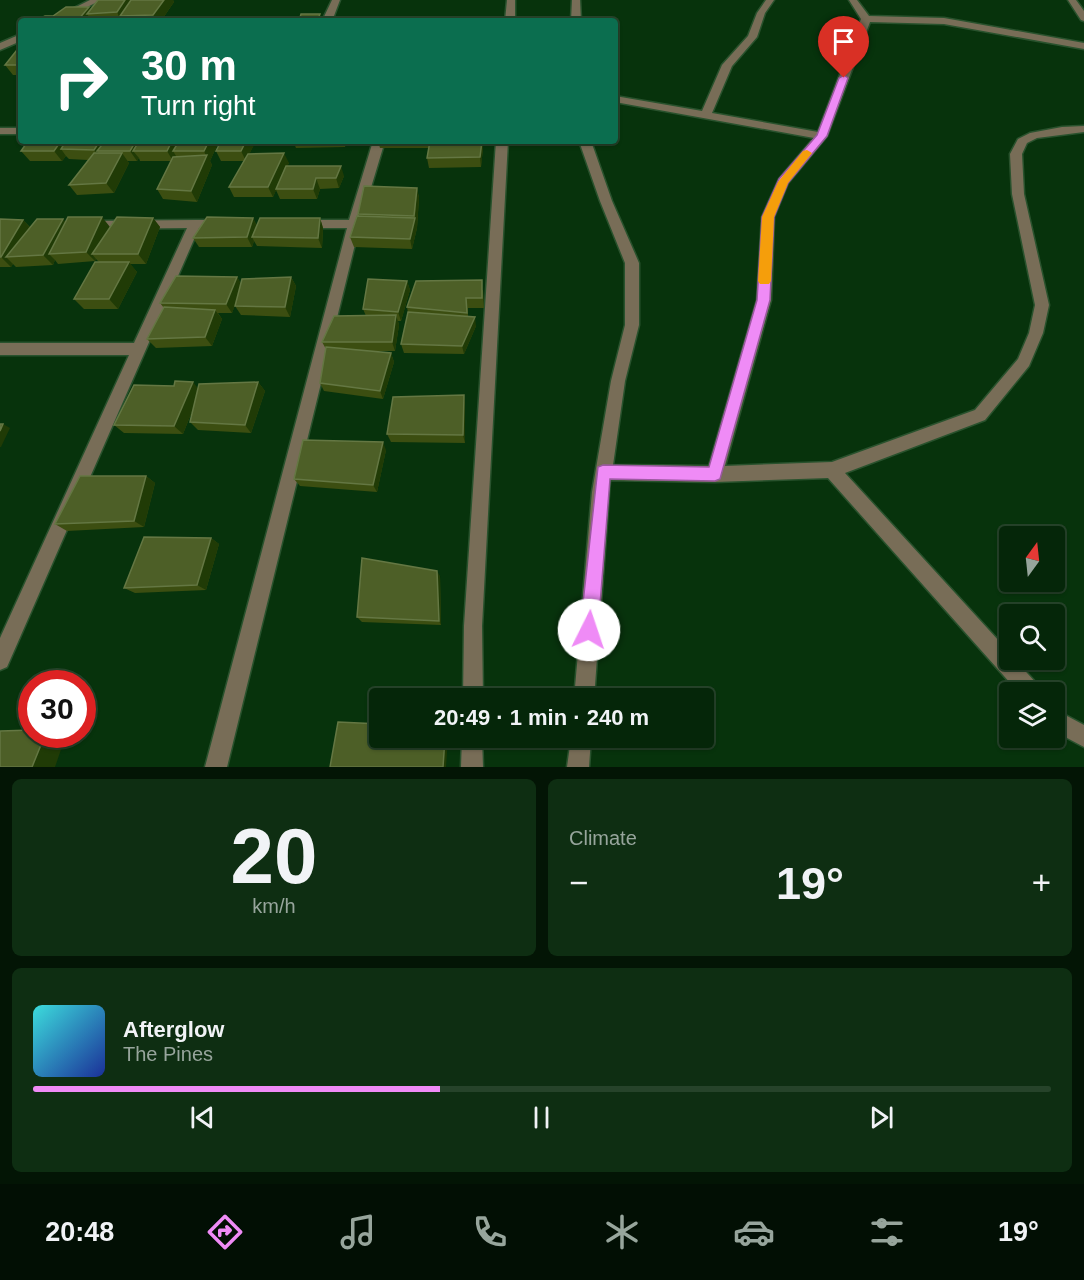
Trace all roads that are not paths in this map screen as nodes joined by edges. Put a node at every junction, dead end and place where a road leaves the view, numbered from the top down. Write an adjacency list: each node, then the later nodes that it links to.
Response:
1 (98, 0): 8 (street)
2 (336, 0): 9 (street)
3 (512, 0): 10 (street)
4 (576, 0): 11 (street)
5 (768, 0): 19 (street)
6 (853, 0): 13 (street)
7 (1072, 0): 12 (street)
8 (60, 18)
9 (328, 18)
10 (510, 18)
11 (576, 18)
12 (1084, 18)
13 (866, 19): 17 (street); 23 (street)
14 (18, 38): 16 (street)
15 (18, 44): 16 (street)
16 (3, 45)
17 (1084, 46)
18 (618, 99): 19 (street)
19 (706, 114): 23 (street)
20 (1084, 129): 34 (street)
21 (0, 131): 22 (street)
22 (18, 131)
23 (822, 136): 36 (street)
24 (378, 144): 30 (street)
25 (502, 144): 39 (street)
26 (586, 144): 35 (street)
27 (195, 224): 28 (street); 31 (street); 33 (street)
28 (218, 224)
29 (286, 224): 30 (street)
30 (354, 224): 45 (street)
31 (80, 225)
32 (0, 349): 33 (street)
33 (139, 349): 37 (street)
34 (832, 470): 36 (street); 38 (street)
35 (603, 472): 36 (street); 40 (street)
36 (715, 474)
37 (0, 660)
38 (1022, 682)
39 (473, 688)
40 (585, 688)
41 (1065, 726): 42 (street)
42 (1084, 737)
43 (472, 748): 46 (street)
44 (580, 748): 47 (street)
45 (216, 767)
46 (472, 767)
47 (578, 767)

